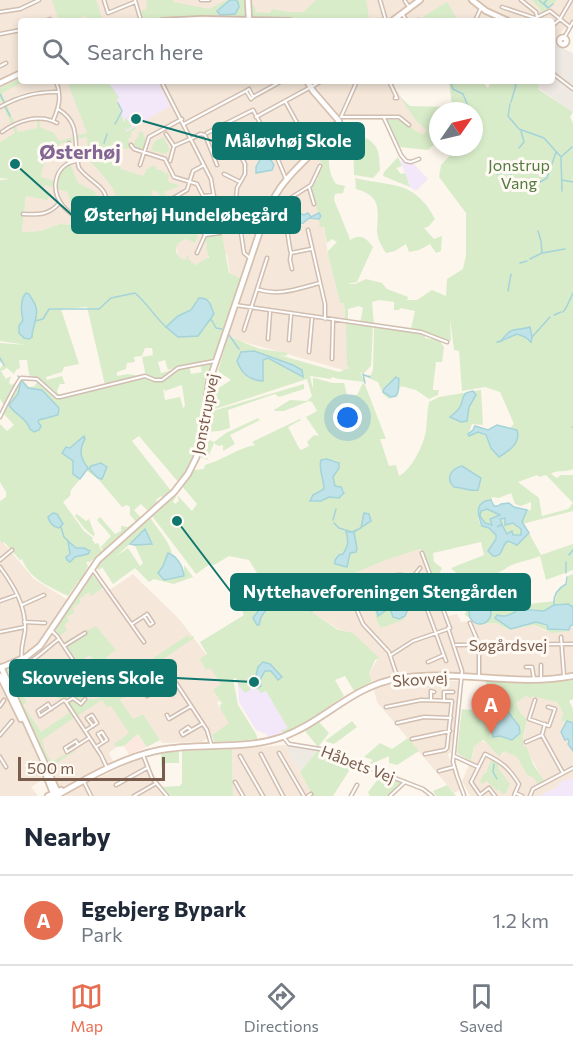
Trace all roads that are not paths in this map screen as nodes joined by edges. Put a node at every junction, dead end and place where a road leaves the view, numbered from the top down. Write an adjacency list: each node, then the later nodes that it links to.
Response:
1 (39, 0): 18 (street)
2 (104, 0): 14 (street)
3 (125, 0): 14 (street)
4 (201, 0): 5 (street)
5 (207, 0)
6 (248, 0): 22 (street)
7 (380, 0): 23 (street)
8 (420, 0): 15 (street)
9 (472, 0): 16 (street)
10 (521, 0): 20 (street)
11 (571, 0): 28 (street)
12 (135, 1): 14 (street); 21 (street)
13 (405, 1): 15 (street)
14 (126, 4)
15 (409, 7): 19 (street)
16 (481, 8): 26 (street); 27 (street)
17 (502, 8): 20 (street)
18 (0, 12)
19 (401, 13): 24 (street); 25 (street)
20 (537, 17): 28 (street)
21 (140, 18)
22 (249, 18)
23 (385, 18)
24 (395, 18)
25 (404, 18)
26 (476, 18)
27 (502, 18)
28 (560, 19): 30 (street); 31 (street)
29 (573, 22): 31 (street)
30 (555, 23)
31 (570, 27): 35 (street)
32 (18, 31): 33 (street)
33 (0, 34)
34 (555, 40): 35 (street)
35 (565, 42)
36 (6, 63): 37 (street)
37 (0, 66)
38 (18, 74): 40 (street)
39 (555, 76): 49 (street)
40 (0, 83)
41 (57, 84): 50 (street)
42 (163, 84): 58 (street)
43 (277, 84): 61 (street)
44 (308, 84): 48 (street)
45 (316, 84): 48 (street)
46 (356, 84): 56 (street, Jonstrupvej)
47 (390, 84): 51 (street)
48 (310, 87): 52 (street); 56 (street)
49 (573, 89)
50 (59, 92): 53 (street); 54 (street)
51 (395, 98)
52 (285, 101): 55 (street); 71 (street)
53 (0, 107)
54 (58, 109): 59 (street); 76 (street)
55 (256, 117): 62 (street); 74 (street)
56 (340, 118): 57 (street); 71 (street, Jonstrupvej)
57 (384, 118): 63 (street); 75 (street)
58 (182, 119): 61 (street); 73 (street)
59 (53, 121): 60 (street); 64 (street)
60 (57, 123)
61 (184, 124): 67 (street)
62 (224, 124): 65 (street); 86 (street)
63 (409, 125)
64 (2, 132)
65 (207, 133)
66 (166, 134): 70 (street)
67 (191, 139): 70 (street); 80 (street); 81 (street)
68 (69, 143): 78 (street)
69 (131, 145): 73 (street)
70 (174, 146): 77 (street)
71 (318, 147): 84 (street, Jonstrupvej)
72 (294, 149): 74 (street)
73 (144, 153): 77 (street); 79 (street)
74 (276, 156): 84 (street)
75 (419, 159)
76 (77, 160): 78 (street); 95 (street)
77 (168, 161): 85 (street)
78 (70, 162): 89 (street)
79 (140, 165)
80 (204, 165): 85 (street); 88 (street)
81 (217, 165)
82 (320, 166): 87 (street)
83 (224, 174): 86 (street)
84 (286, 179): 91 (street, Jonstrupvej)
85 (189, 182): 88 (street); 90 (street)
86 (240, 182): 104 (street)
87 (309, 187): 92 (street); 93 (street)
88 (214, 195): 99 (street)
89 (60, 202): 94 (street); 97 (street)
90 (171, 202): 96 (street); 96 (street)
91 (271, 203): 93 (street); 104 (street, Jonstrupvej)
92 (314, 204)
93 (278, 206): 102 (street)
94 (23, 214)
95 (107, 216)
96 (179, 216): 99 (street)
97 (78, 219)
98 (308, 230): 100 (street)
99 (205, 235): 101 (street)
100 (312, 249): 102 (street); 106 (street)
101 (197, 253)
102 (291, 253): 105 (street)
103 (267, 258): 107 (street)
104 (250, 259): 108 (street, Jonstrupvej)
105 (292, 269)
106 (320, 283): 107 (street); 113 (street)
107 (257, 289): 109 (street)
108 (235, 305): 109 (street); 121 (street, Jonstrupvej)
109 (250, 309): 110 (street); 115 (street)
110 (270, 312): 111 (street); 116 (street)
111 (291, 315): 112 (street); 117 (street)
112 (312, 318): 113 (street); 119 (street)
113 (325, 319): 114 (street)
114 (333, 320): 118 (street); 120 (street)
115 (244, 330)
116 (268, 339)
117 (289, 340)
118 (447, 342)
119 (309, 352)
120 (332, 359)
121 (216, 361): 122 (street); 127 (street, Jonstrupvej)
122 (0, 417)
123 (12, 550): 125 (street)
124 (422, 553): 142 (street)
125 (0, 560)
126 (0, 567): 131 (street)
127 (91, 568): 140 (street); 143 (street, Jonstrupvej)
128 (420, 568): 129 (street)
129 (412, 578): 130 (street); 146 (street)
130 (350, 594): 135 (street); 155 (street)
131 (18, 595): 133 (street); 134 (street)
132 (44, 595): 134 (street)
133 (0, 601)
134 (21, 605): 137 (street)
135 (312, 609)
136 (144, 616): 140 (street)
137 (24, 622): 138 (street); 141 (street)
138 (45, 623)
139 (471, 623): 152 (street)
140 (132, 624): 149 (street)
141 (25, 627): 144 (street); 157 (street)
142 (448, 628): 146 (street); 151 (street)
143 (51, 630): 148 (street); 157 (street, Jonstrupvej)
144 (0, 632)
145 (85, 633): 154 (street)
146 (436, 633): 155 (street); 156 (street)
147 (561, 637): 153 (street)
148 (59, 639): 154 (street); 158 (street)
149 (144, 642)
150 (573, 644): 153 (street, Søgårdsvej)
151 (454, 645): 152 (street, Søgårdsvej); 166 (street)
152 (479, 645): 153 (street, Søgårdsvej); 168 (street)
153 (561, 645): 169 (street)
154 (64, 646): 172 (street)
155 (391, 655): 167 (street)
156 (444, 655): 159 (street); 160 (street)
157 (22, 659): 162 (street, Jonstrupvej)
158 (32, 661)
159 (446, 661)
160 (428, 662)
161 (541, 665): 171 (street)
162 (0, 667): 231 (street)
163 (526, 667): 170 (street)
164 (0, 676): 231 (street)
165 (573, 676): 169 (street, Skovvej)
166 (462, 677): 167 (street, Skovvej); 168 (street, Skovvej); 188 (street)
167 (398, 678): 201 (street, Skovvej)
168 (479, 678): 170 (street, Skovvej)
169 (565, 678): 171 (street, Skovvej)
170 (534, 680): 171 (street, Skovvej)
171 (542, 680)
172 (90, 685)
173 (434, 692): 179 (street)
174 (453, 692): 180 (street)
175 (147, 696): 183 (street)
176 (85, 699): 181 (street)
177 (535, 699): 194 (street)
178 (4, 700): 182 (street)
179 (431, 700): 180 (street); 184 (street)
180 (444, 701): 187 (street)
181 (66, 702): 186 (street); 197 (street)
182 (0, 706)
183 (191, 706): 189 (street); 193 (street)
184 (386, 707)
185 (548, 707): 194 (street)
186 (51, 709)
187 (452, 710): 188 (street); 190 (street)
188 (459, 710): 214 (street)
189 (167, 715)
190 (451, 718): 192 (street); 198 (street)
191 (12, 721): 199 (street)
192 (398, 723)
193 (203, 724): 196 (street); 207 (street)
194 (545, 724): 200 (street)
195 (93, 726): 197 (street)
196 (190, 730)
197 (86, 731): 202 (street)
198 (450, 731): 203 (street); 212 (street)
199 (0, 735)
200 (542, 735): 205 (street); 223 (street)
201 (284, 736): 207 (street, Skovvej); 226 (street, Håbets Vej)
202 (90, 738): 206 (street); 208 (street)
203 (412, 739)
204 (104, 742): 208 (street)
205 (526, 742)
206 (78, 745)
207 (212, 746): 210 (street, Skovvej)
208 (96, 747): 219 (street)
209 (279, 753): 239 (street)
210 (142, 754): 219 (street, Skovvej); 220 (street)
211 (261, 754): 238 (street)
212 (425, 754)
213 (240, 756): 237 (street)
214 (454, 756): 217 (street); 218 (street)
215 (0, 758): 216 (street)
216 (6, 767)
217 (454, 767): 222 (street); 232 (street)
218 (478, 767): 230 (street); 243 (street)
219 (108, 768): 224 (street, Skovvej)
220 (147, 768): 227 (street); 229 (street)
221 (573, 768): 223 (street)
222 (439, 771)
223 (563, 773): 245 (street)
224 (84, 780): 231 (street, Skovvej); 233 (street)
225 (235, 782): 236 (street)
226 (405, 782): 241 (street); 242 (street, Håbets Vej)
227 (156, 784): 234 (street); 235 (street)
228 (357, 784): 240 (street)
229 (116, 785)
230 (514, 794): 244 (street)
231 (55, 795)
232 (464, 795)
233 (91, 796)
234 (134, 796)
235 (167, 796)
236 (243, 796)
237 (263, 796)
238 (283, 796)
239 (303, 796)
240 (351, 796)
241 (390, 796)
242 (432, 796)
243 (495, 796)
244 (522, 796)
245 (530, 796)

